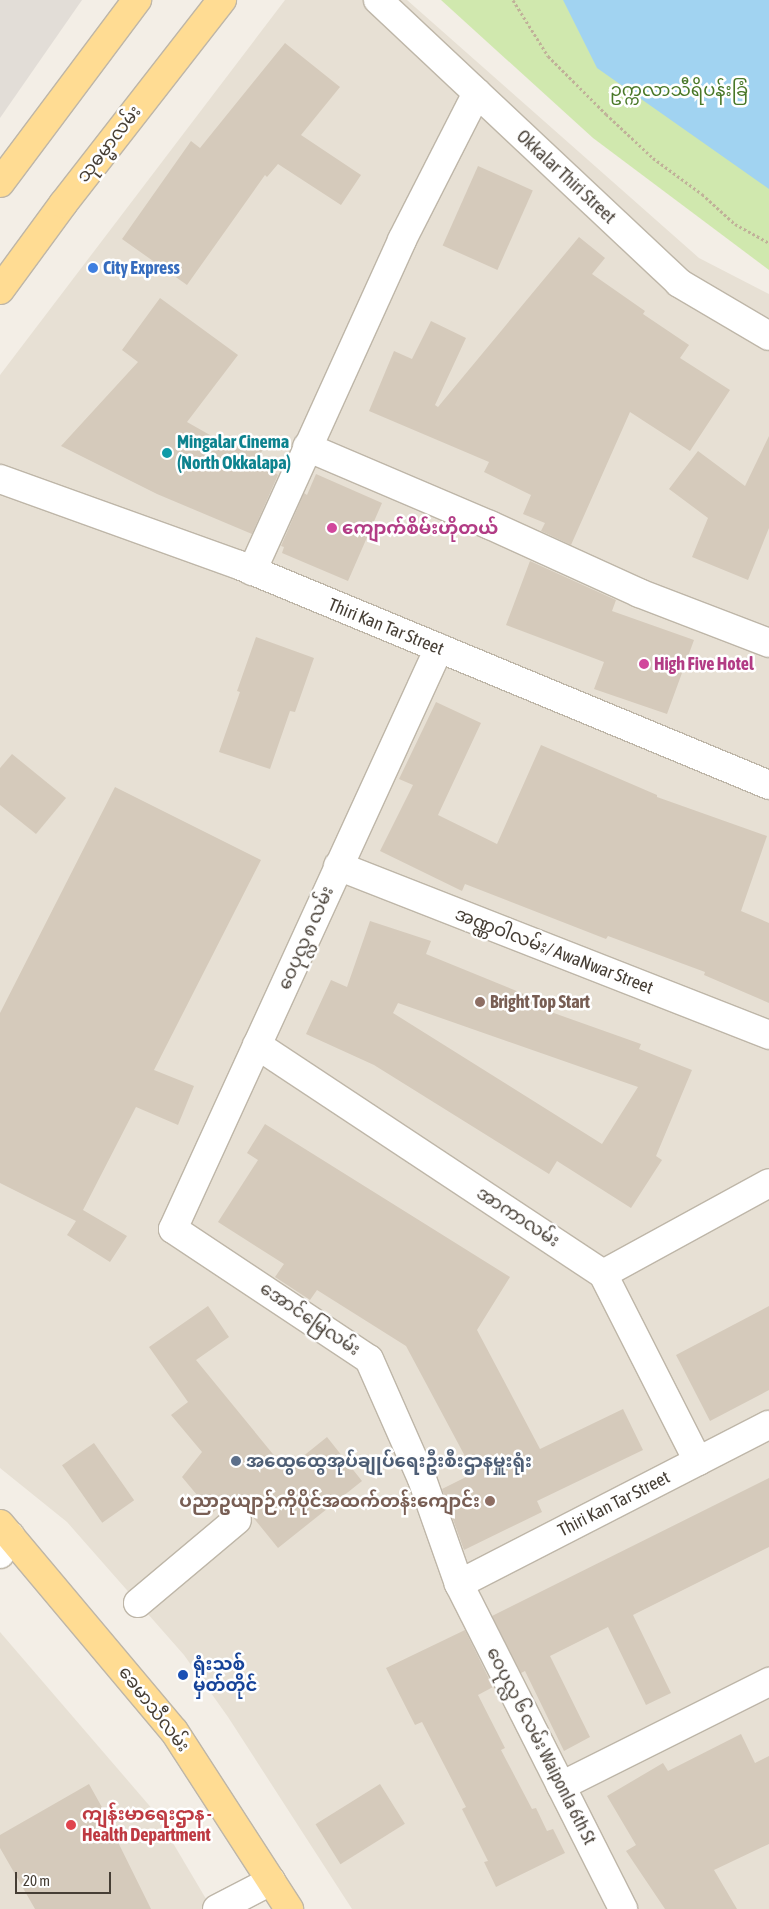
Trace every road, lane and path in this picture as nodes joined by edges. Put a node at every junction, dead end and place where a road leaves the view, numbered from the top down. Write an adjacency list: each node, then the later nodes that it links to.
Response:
1 (137, 0): 6 (main road)
2 (222, 0): 8 (main road, သုဓမ္မာလမ်း)
3 (378, 0): 5 (street, Okkalar Thiri Street)
4 (513, 0): 7 (path)
5 (477, 93): 9 (street, Okkalar Thiri Street); 10 (street)
6 (0, 183)
7 (769, 244)
8 (0, 290)
9 (769, 336)
10 (307, 447): 12 (street); 13 (street)
11 (0, 479): 12 (street, Thiri Kan Tar Street)
12 (252, 571): 14 (street, Thiri Kan Tar Street)
13 (769, 643)
14 (438, 648): 15 (street, Thiri Kan Tar Street); 16 (street, ဝေပုလ္လ ၈ လမ်း)
15 (769, 785)
16 (338, 866): 17 (street, အဏ္ဏဝါလမ်း/ AwaNwar Street); 18 (street, ဝေပုလ္လ ၈ လမ်း)
17 (769, 1035)
18 (257, 1045): 20 (street, ဝေပုလ္လ ၈ လမ်း); 21 (street, အာကာလမ်း)
19 (769, 1183): 21 (street)
20 (173, 1229): 26 (street, အောင်မြေလမ်း)
21 (603, 1274): 23 (street, အာကာလမ်း)
22 (769, 1425): 23 (street, Thiri Kan Tar Street)
23 (698, 1461): 26 (street, Thiri Kan Tar Street)
24 (237, 1520): 27 (street)
25 (3, 1538): 30 (main road, ခေမာသီလမ်း)
26 (459, 1584): 29 (street, ဝေပုလ္လ ၆ လမ်း Waiponla 6th St)
27 (138, 1602)
28 (769, 1682): 29 (street)
29 (561, 1786): 33 (street, ဝေပုလ္လ ၆ လမ်း Waiponla 6th St)
30 (271, 1881): 31 (street); 32 (main road, ခေမာသီလမ်း)
31 (217, 1909)
32 (289, 1909)
33 (623, 1909)

